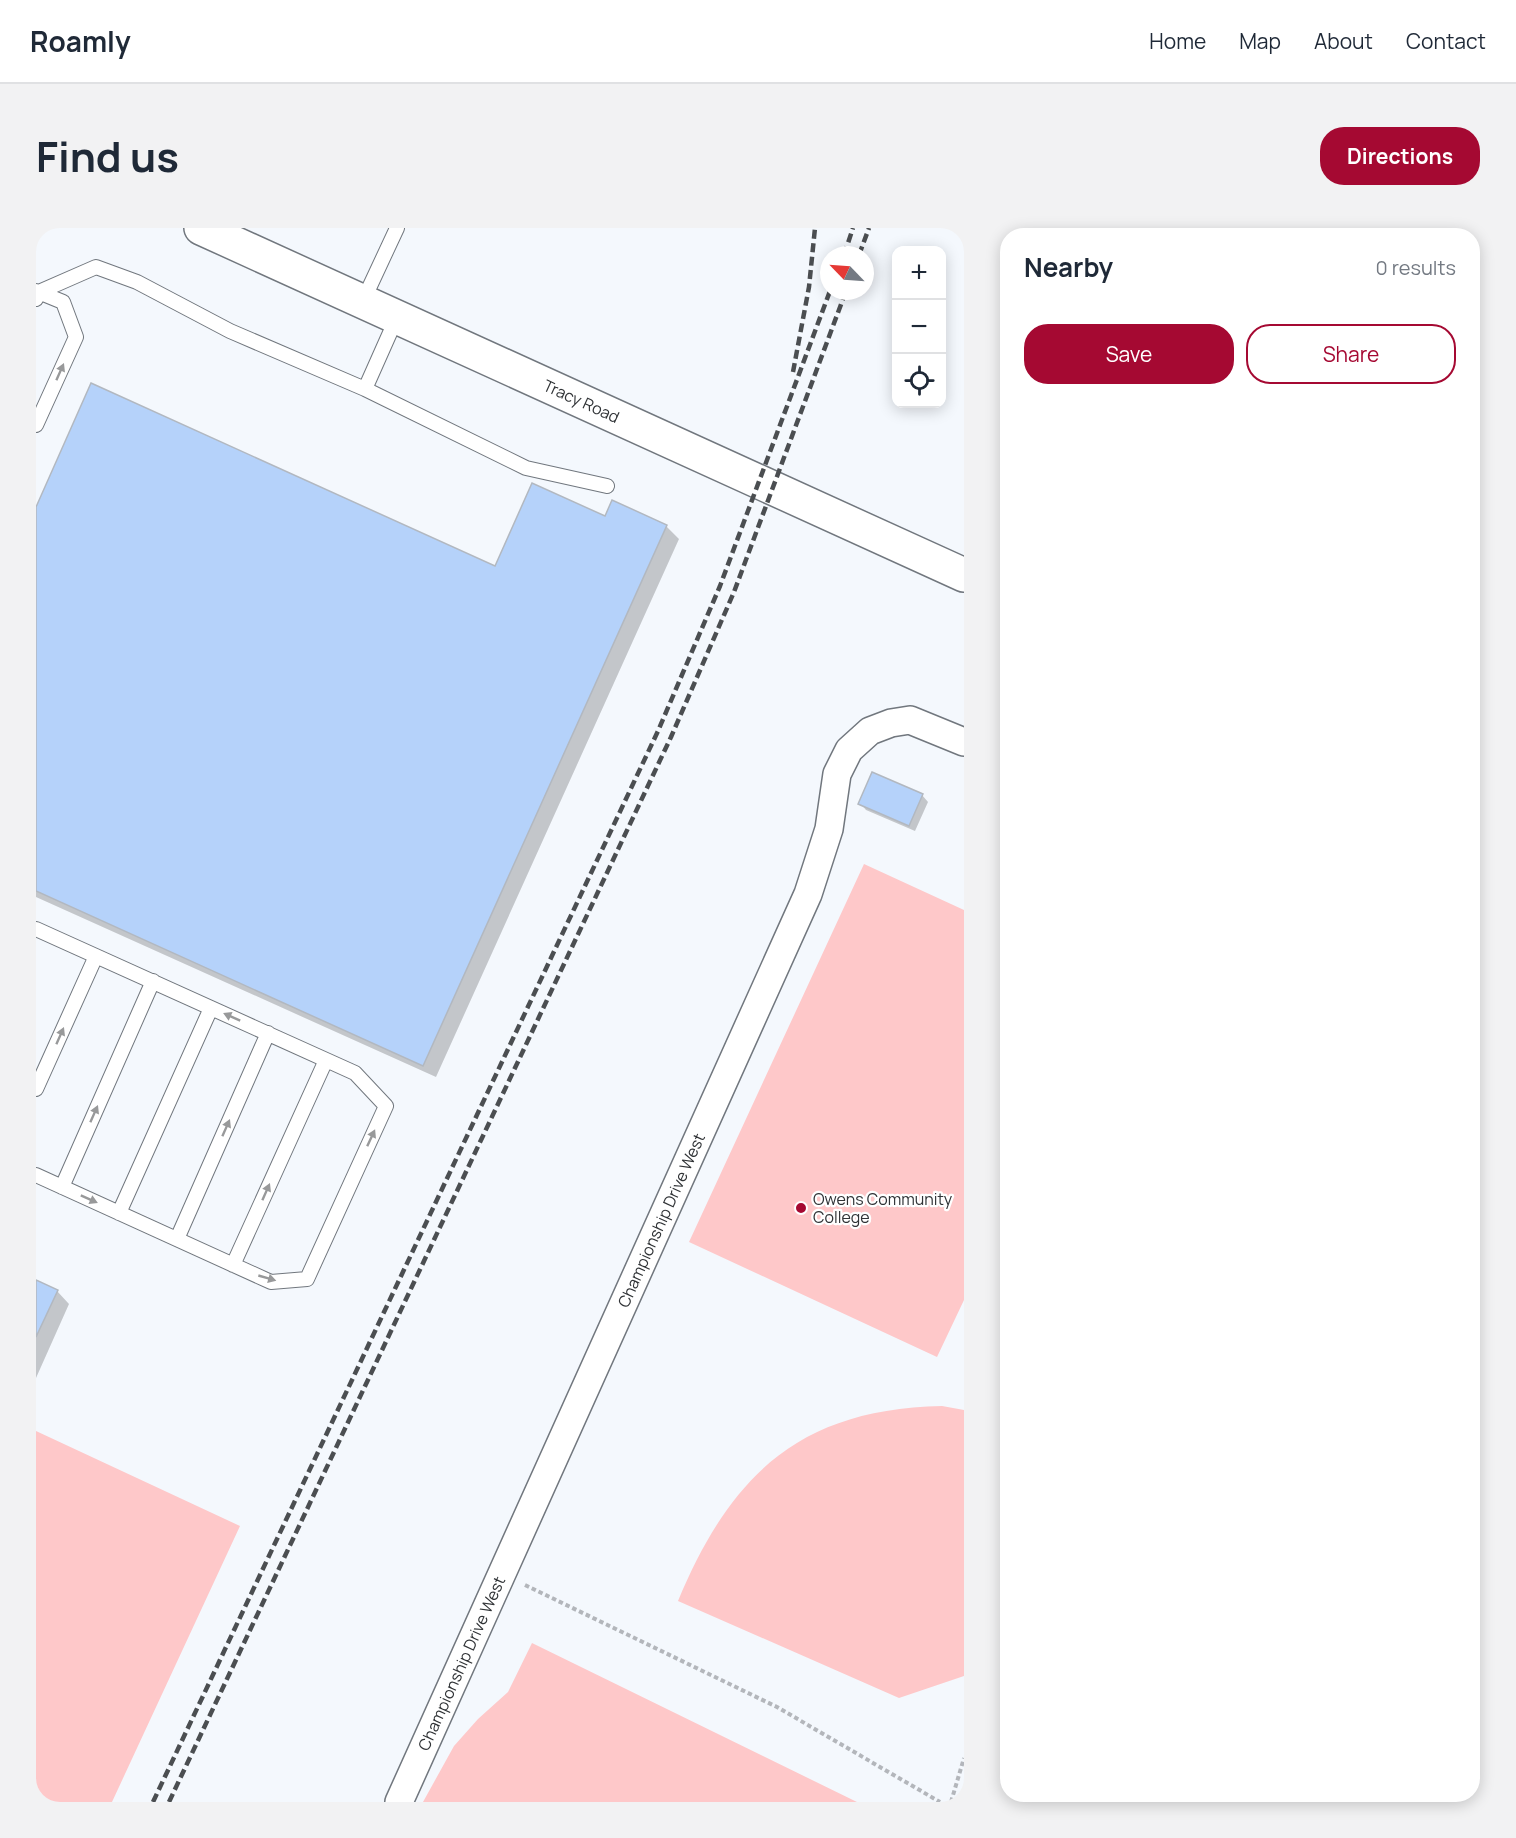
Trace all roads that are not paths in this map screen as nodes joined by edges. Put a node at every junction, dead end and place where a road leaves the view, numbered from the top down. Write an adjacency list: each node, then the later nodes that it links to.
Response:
1 (201, 228): 4 (street, Tracy Road)
2 (398, 228): 4 (lane)
3 (37, 294): 6 (lane); 7 (lane, one-way to 3)
4 (363, 301): 5 (street, Tracy Road)
5 (397, 317): 6 (lane); 9 (street, Tracy Road)
6 (365, 389): 8 (lane)
7 (36, 425)
8 (607, 486)
9 (964, 574)
10 (964, 741): 23 (street, Championship Drive West)
11 (36, 929): 12 (lane)
12 (96, 956): 13 (lane); 17 (lane, one-way to 12)
13 (153, 981): 14 (lane); 19 (lane, one-way to 13)
14 (211, 1008): 15 (lane, one-way to 14); 20 (lane)
15 (268, 1034): 16 (lane); 21 (lane, one-way to 15)
16 (326, 1060): 22 (lane, one-way to 16); 22 (lane, one-way to 16)
17 (36, 1089)
18 (36, 1175): 19 (lane)
19 (62, 1187): 20 (lane, one-way to 20)
20 (119, 1213): 21 (lane)
21 (177, 1239): 22 (lane)
22 (233, 1265)
23 (399, 1802)

